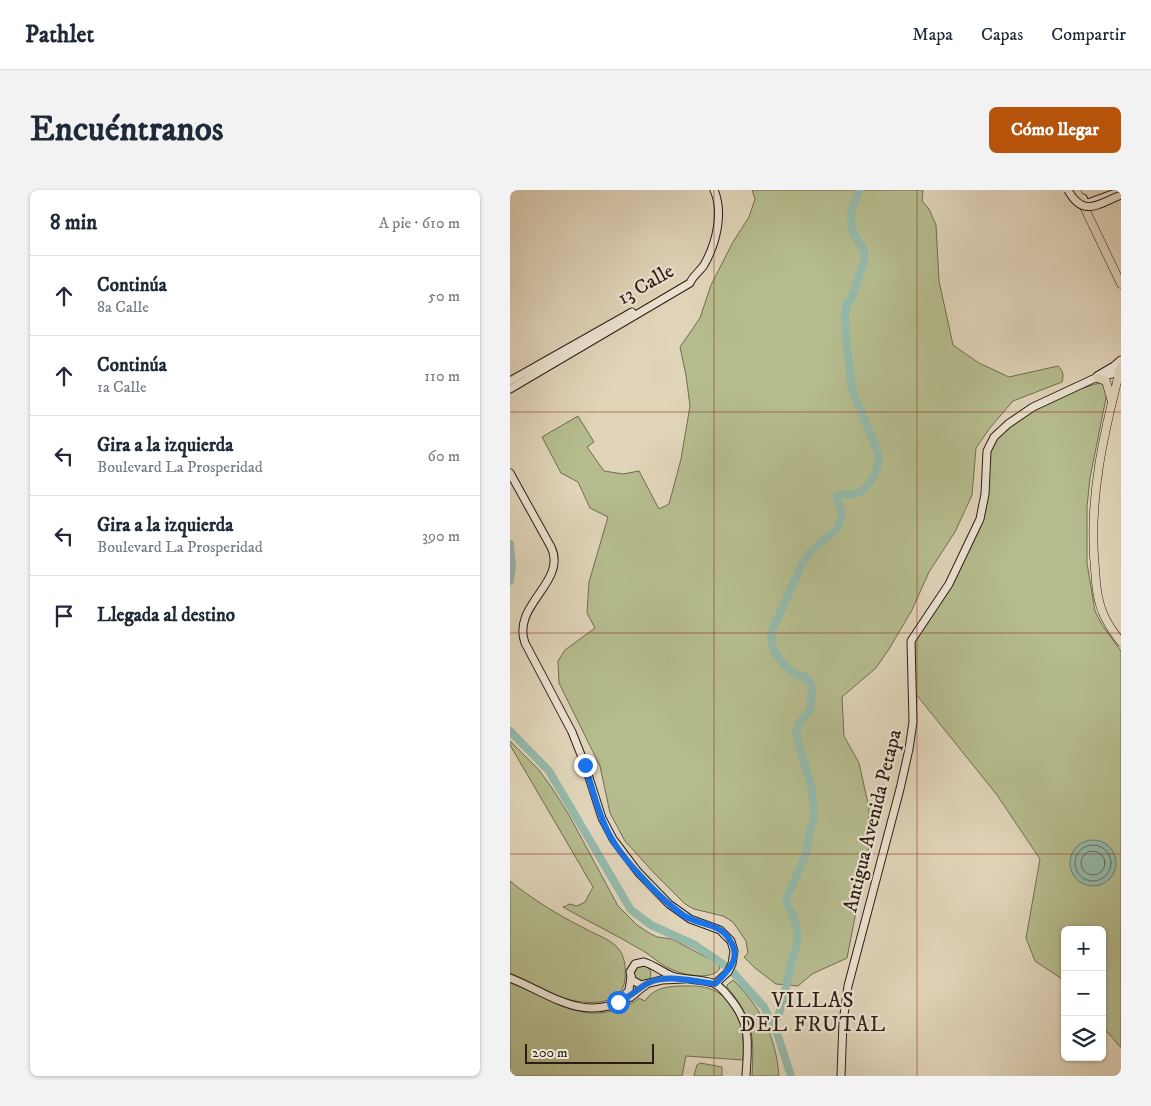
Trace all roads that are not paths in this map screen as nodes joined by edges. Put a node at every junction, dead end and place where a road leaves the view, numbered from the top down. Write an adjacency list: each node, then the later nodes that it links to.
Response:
1 (714, 190): 6 (main road)
2 (1068, 190): 5 (main road, bridge)
3 (1121, 191): 4 (main road)
4 (1078, 193): 7 (main road)
5 (1121, 195)
6 (691, 280): 11 (main road, 13 Calle); 12 (main road, 13 Calle)
7 (1121, 284)
8 (1121, 360): 10 (main road, Antigua Avenida Petapa)
9 (1120, 369): 10 (main road, Antigua Avenida Petapa); 13 (main road)
10 (1095, 379): 13 (main road); 24 (main road, Antigua Avenida Petapa)
11 (510, 381)
12 (510, 389)
13 (1112, 402): 15 (main road)
14 (510, 473): 20 (main road)
15 (1121, 642)
16 (651, 965): 17 (main road); 19 (main road); 21 (main road)
17 (631, 976): 21 (main road); 22 (main road)
18 (510, 978): 22 (main road)
19 (684, 979): 20 (main road); 21 (main road)
20 (717, 981): 23 (main road)
21 (648, 983): 22 (main road)
22 (618, 1002)
23 (746, 1076)
24 (841, 1076)

